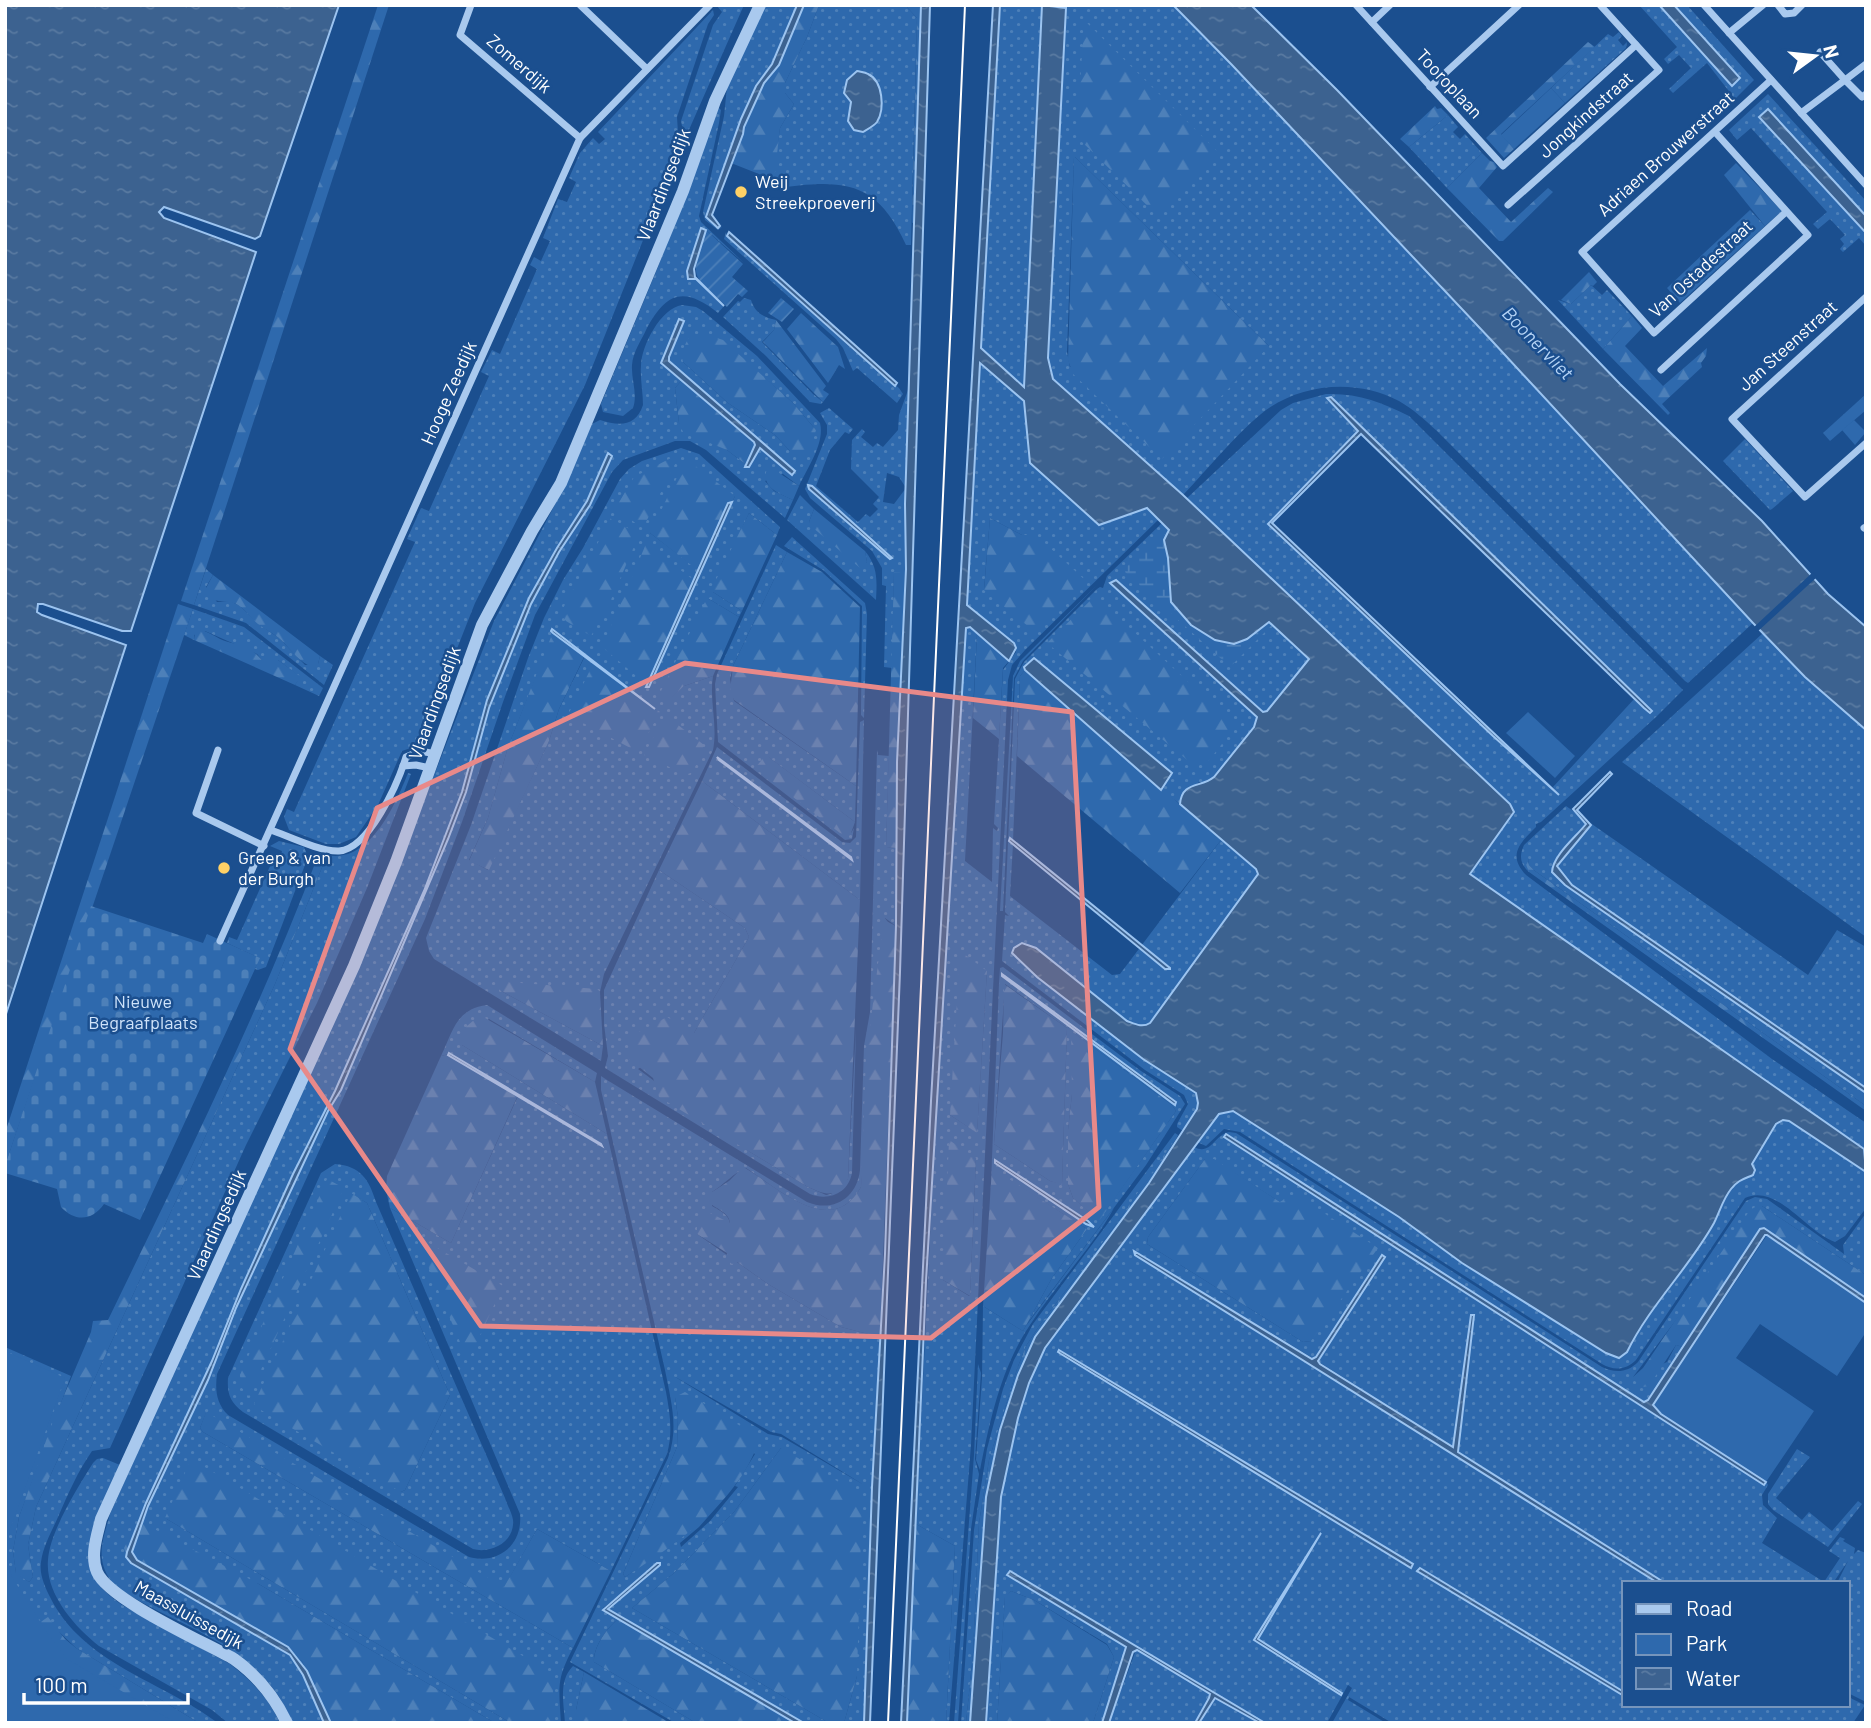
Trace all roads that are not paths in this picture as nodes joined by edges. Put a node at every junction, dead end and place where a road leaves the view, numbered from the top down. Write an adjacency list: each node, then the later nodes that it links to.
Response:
1 (471, 5): 25 (street, Zomerdijk)
2 (580, 5): 18 (street)
3 (710, 5): 18 (street, Hooge Zeedijk)
4 (760, 5): 35 (street, Vlaardingsedijk)
5 (1356, 5): 13 (street, Tooroplaan)
6 (1390, 5): 13 (street)
7 (1519, 5): 21 (street)
8 (1600, 5): 15 (street, Jongkindstraat)
9 (1704, 5): 14 (street)
10 (1763, 5): 14 (street)
11 (1778, 5): 12 (street)
12 (1802, 5)
13 (1371, 22): 21 (street, Tooroplaan)
14 (1729, 33): 19 (street)
15 (1636, 45): 26 (street, Jongkindstraat); 28 (street, Jongkindstraat)
16 (1820, 52): 20 (street)
17 (1866, 64): 20 (street)
18 (647, 69): 25 (street, Hooge Zeedijk)
19 (1771, 79): 23 (street); 24 (street, Adriaen Brouwerstraat)
20 (1845, 80): 22 (street); 23 (street)
21 (1430, 87): 26 (street, Tooroplaan)
22 (1866, 94)
23 (1801, 113): 27 (street)
24 (1715, 132): 29 (street); 30 (street, Adriaen Brouwerstraat)
25 (580, 138): 38 (street, Hooge Zeedijk)
26 (1503, 166)
27 (1866, 185)
28 (1508, 205)
29 (1786, 212): 30 (street, Van Ostadestraat); 32 (street)
30 (1582, 252)
31 (1866, 297): 33 (street, Jan Steenstraat)
32 (1661, 370)
33 (1866, 443)
34 (218, 751): 39 (street)
35 (436, 754): 36 (street); 37 (street, Vlaardingsedijk)
36 (403, 766): 37 (street); 38 (street)
37 (430, 768): 41 (street, Vlaardingsedijk)
38 (271, 830): 39 (street, Hooge Zeedijk)
39 (264, 846): 40 (street, Hooge Zeedijk)
40 (220, 941)
41 (149, 1416): 42 (street, Maassluissedijk)
42 (287, 1723)

